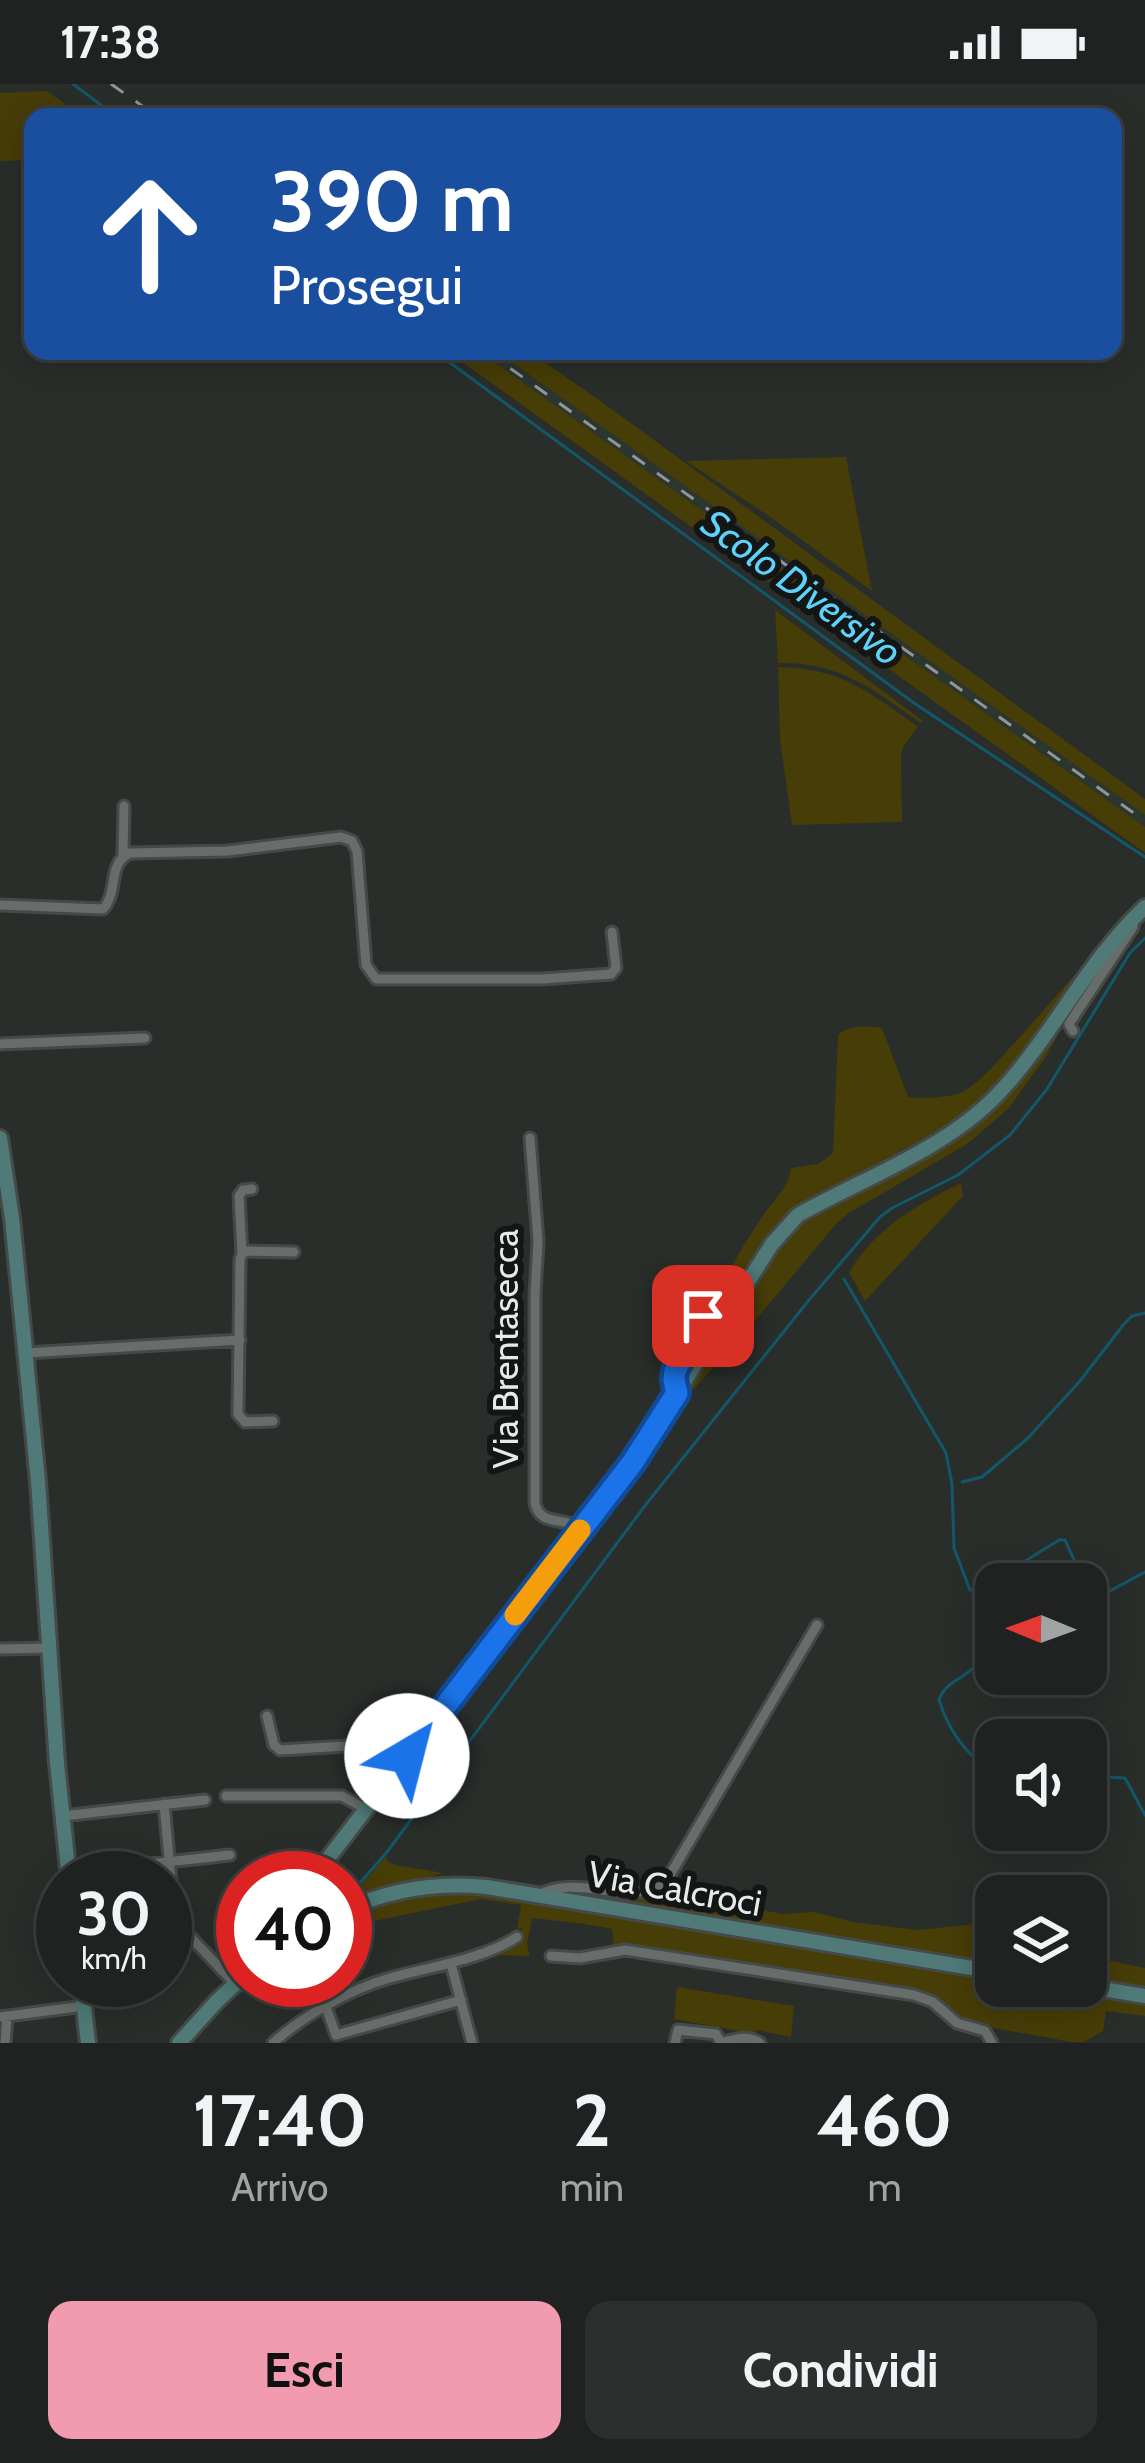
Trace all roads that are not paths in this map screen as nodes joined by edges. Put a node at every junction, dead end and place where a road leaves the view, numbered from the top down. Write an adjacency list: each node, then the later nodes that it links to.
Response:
1 (124, 806): 2 (street)
2 (123, 855): 3 (street); 5 (street)
3 (0, 905)
4 (1139, 912): 6 (street); 17 (main road)
5 (612, 932)
6 (1073, 1031)
7 (145, 1037): 8 (street)
8 (0, 1044)
9 (0, 1138): 16 (main road)
10 (530, 1138): 19 (street, Via Brentasecca)
11 (252, 1189): 13 (street)
12 (294, 1252): 13 (street)
13 (242, 1254): 15 (street)
14 (703, 1316): 17 (street)
15 (240, 1340): 16 (street); 18 (street)
16 (26, 1353): 21 (main road)
17 (677, 1393): 19 (main road)
18 (273, 1420)
19 (580, 1529): 24 (main road)
20 (817, 1625): 33 (street)
21 (50, 1648): 22 (street); 29 (main road)
22 (0, 1649)
23 (267, 1716): 24 (street)
24 (412, 1750): 28 (main road)
25 (226, 1796): 28 (street)
26 (205, 1800): 27 (street)
27 (164, 1804): 29 (street); 31 (street)
28 (366, 1809): 32 (main road)
29 (62, 1816): 30 (main road)
30 (66, 1851)
31 (168, 1851)
32 (334, 1851)
33 (539, 1895): 34 (main road, Via Calcroci); 40 (main road, Via Calcroci)
34 (372, 1901)
35 (517, 1937): 39 (street)
36 (192, 1941): 38 (street)
37 (551, 1956): 58 (street)
38 (216, 1961)
39 (451, 1964): 41 (street); 44 (street)
40 (975, 1968)
41 (372, 1985)
42 (1107, 1990): 43 (main road)
43 (1145, 1996)
44 (461, 2000): 48 (street); 54 (street)
45 (216, 2005): 52 (main road)
46 (77, 2007): 49 (street)
47 (84, 2007): 51 (main road)
48 (326, 2007): 53 (street)
49 (3, 2017): 50 (street)
50 (5, 2043)
51 (88, 2043)
52 (179, 2043)
53 (273, 2043)
54 (472, 2043)
55 (675, 2043): 56 (street)
56 (720, 2043): 57 (street)
57 (760, 2043)
58 (992, 2043)

